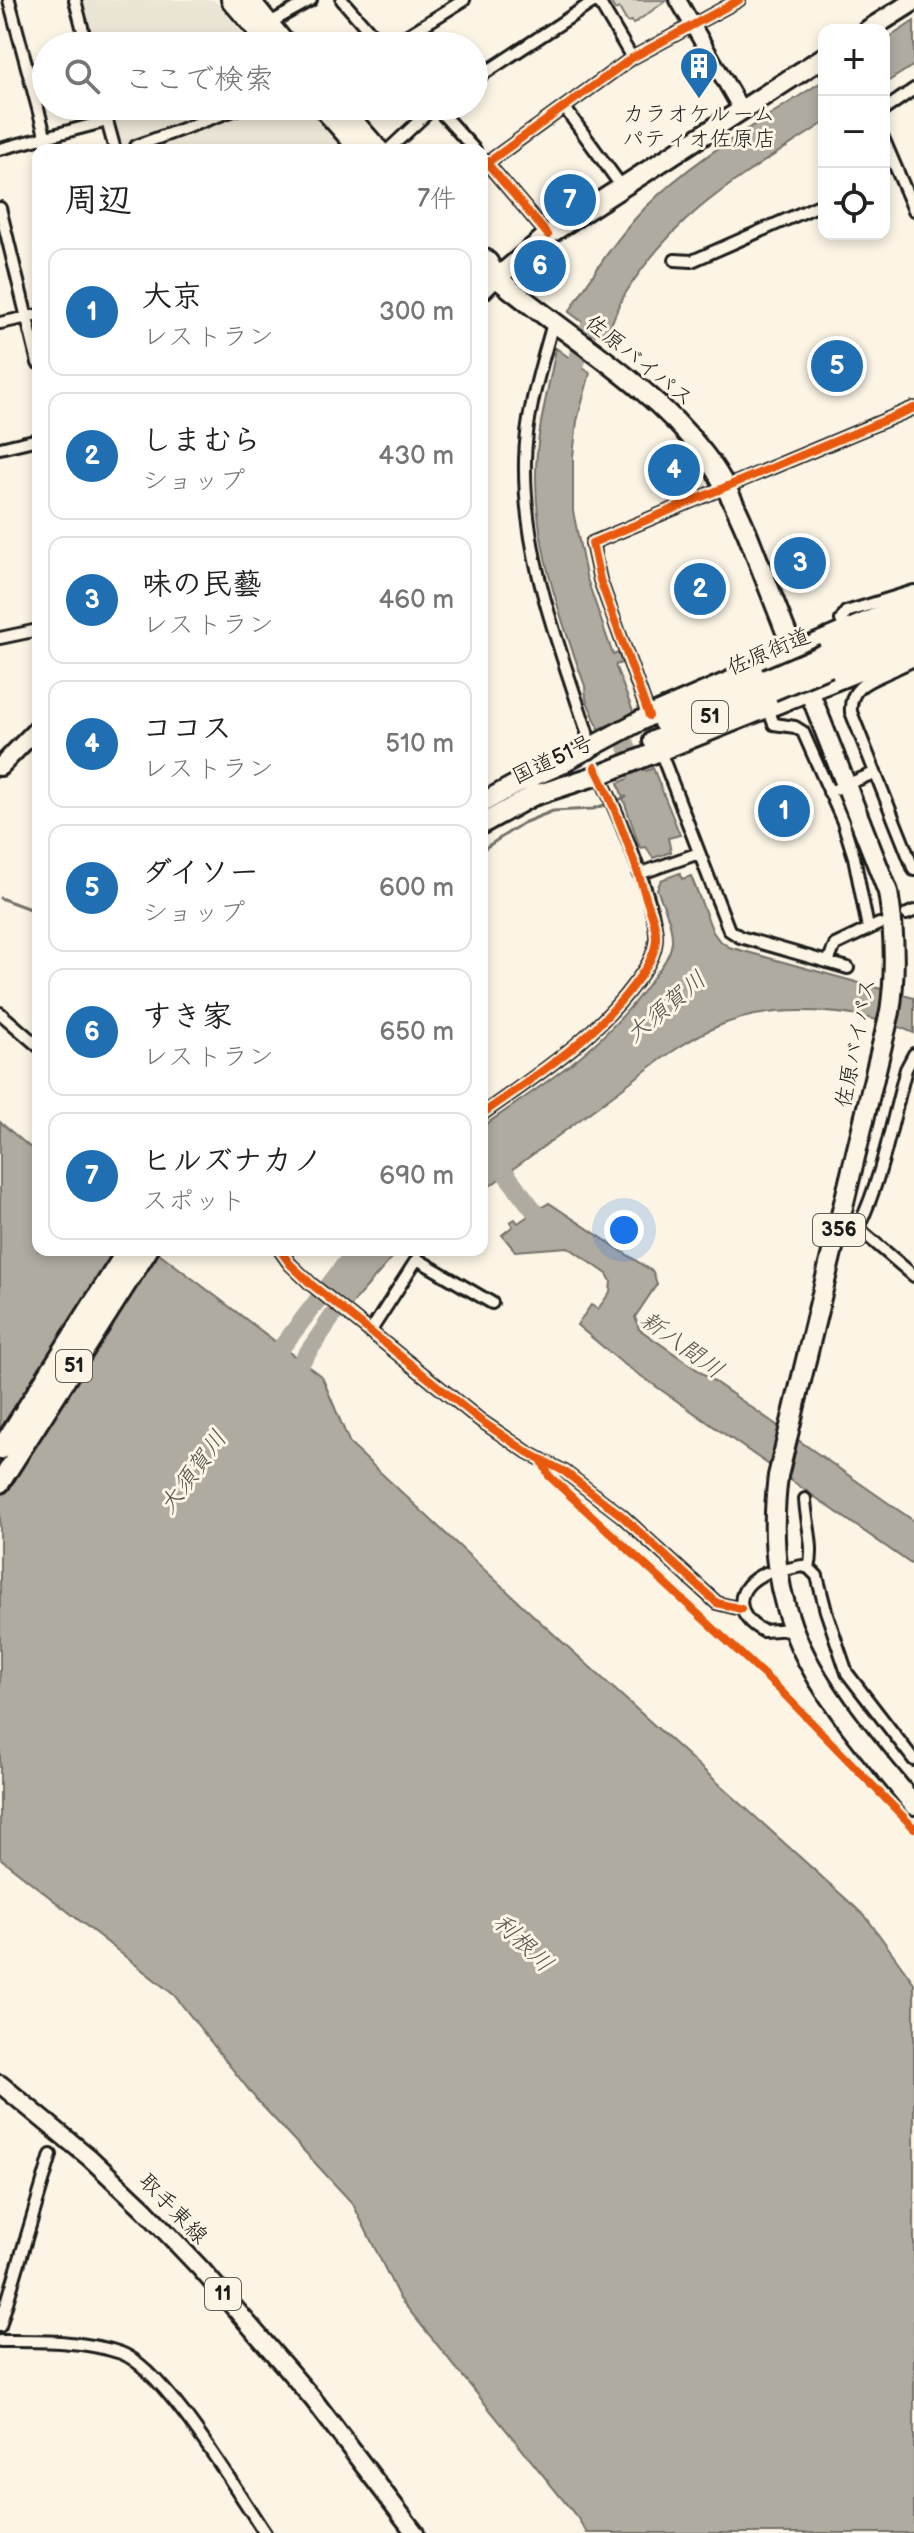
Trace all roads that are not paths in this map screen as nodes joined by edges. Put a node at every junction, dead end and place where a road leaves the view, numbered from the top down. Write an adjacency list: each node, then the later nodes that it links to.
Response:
1 (9, 0): 23 (street)
2 (75, 0): 15 (street)
3 (231, 0): 14 (highway)
4 (250, 0): 14 (highway)
5 (311, 0): 14 (street)
6 (342, 0): 18 (street)
7 (464, 0): 19 (street)
8 (597, 0): 20 (street); 22 (street)
9 (678, 0): 13 (street)
10 (739, 0): 13 (street)
11 (906, 3): 12 (highway)
12 (876, 24)
13 (692, 25): 20 (street); 27 (street)
14 (263, 27): 16 (highway); 17 (highway)
15 (83, 32)
16 (265, 32)
17 (269, 32)
18 (370, 32)
19 (413, 32)
20 (632, 58): 26 (street)
21 (818, 61): 27 (highway)
22 (488, 71)
23 (32, 88)
24 (914, 89): 25 (street)
25 (890, 106)
26 (564, 107): 45 (street); 49 (street)
27 (741, 109): 49 (highway)
28 (41, 120): 35 (street)
29 (207, 120): 38 (street)
30 (333, 120): 39 (highway)
31 (352, 120): 40 (highway)
32 (420, 120): 41 (street)
33 (448, 120): 42 (street)
34 (107, 121): 35 (street); 37 (street)
35 (45, 137): 36 (street); 43 (street)
36 (47, 144)
37 (113, 144)
38 (141, 144)
39 (355, 144)
40 (374, 144)
41 (394, 144)
42 (470, 144)
43 (0, 149)
44 (890, 153): 47 (street)
45 (488, 158)
46 (488, 166): 53 (street)
47 (898, 171): 48 (street); 52 (street)
48 (890, 174)
49 (622, 187): 53 (highway)
50 (818, 206): 55 (street)
51 (0, 208): 54 (street)
52 (914, 210)
53 (548, 235): 56 (highway)
54 (4, 244): 57 (street)
55 (675, 260)
56 (490, 276): 60 (highway, 佐原バイパス / 356)
57 (32, 314)
58 (32, 316): 59 (street)
59 (0, 323)
60 (555, 324): 64 (highway, 佐原バイパス / 356); 81 (street)
61 (914, 408): 64 (street)
62 (32, 440): 63 (street)
63 (0, 448)
64 (725, 487): 73 (highway, 佐原バイパス / 356); 80 (street)
65 (914, 591): 68 (street)
66 (914, 601): 68 (highway)
67 (914, 616): 75 (highway, 佐原街道 / 51)
68 (845, 629): 73 (highway)
69 (32, 631): 71 (street)
70 (914, 631): 75 (highway, 佐原街道 / 51)
71 (0, 638)
72 (914, 649): 76 (highway)
73 (795, 651): 77 (highway, 佐原バイパス / 356); 80 (highway)
74 (914, 660): 76 (street)
75 (827, 661): 78 (highway, 佐原街道 / 51, bridge)
76 (894, 664): 77 (highway); 83 (street)
77 (809, 692): 78 (highway); 84 (highway, 佐原バイパス / 356)
78 (769, 693): 80 (highway, 佐原街道 / 51); 80 (highway); 85 (street)
79 (32, 734): 82 (main road)
80 (648, 736): 81 (highway); 81 (highway); 88 (street)
81 (597, 759): 86 (highway, 国道51号); 87 (highway, 国道51号); 90 (street)
82 (0, 767)
83 (874, 773): 84 (street); 89 (street)
84 (847, 785): 85 (street); 99 (highway, 佐原バイパス / 356)
85 (829, 792): 92 (street)
86 (488, 800)
87 (488, 821)
88 (699, 853): 90 (street); 93 (street)
89 (914, 870)
90 (639, 874): 98 (street)
91 (879, 924): 92 (street)
92 (868, 928): 93 (street)
93 (828, 962): 94 (street)
94 (848, 968)
95 (0, 1013): 96 (street)
96 (32, 1041)
97 (914, 1054): 99 (street)
98 (488, 1110)
99 (841, 1225): 103 (street); 113 (highway, 佐原バイパス / 356)
100 (123, 1256): 106 (highway, 51)
101 (144, 1256): 107 (highway, 51)
102 (285, 1256): 105 (street)
103 (914, 1276)
104 (492, 1303): 105 (street)
105 (370, 1332): 112 (street)
106 (0, 1450)
107 (0, 1483)
108 (805, 1499): 109 (street)
109 (809, 1568): 110 (street); 114 (street)
110 (788, 1569)
111 (766, 1573): 112 (street)
112 (741, 1609): 113 (street)
113 (792, 1629): 115 (highway, 佐原バイパス / 356)
114 (914, 1760)
115 (914, 1805)
116 (0, 2084): 121 (main road, 取手東線 / 11)
117 (51, 2155): 118 (street)
118 (0, 2326)
119 (0, 2341): 120 (street)
120 (265, 2533)
121 (415, 2533)

